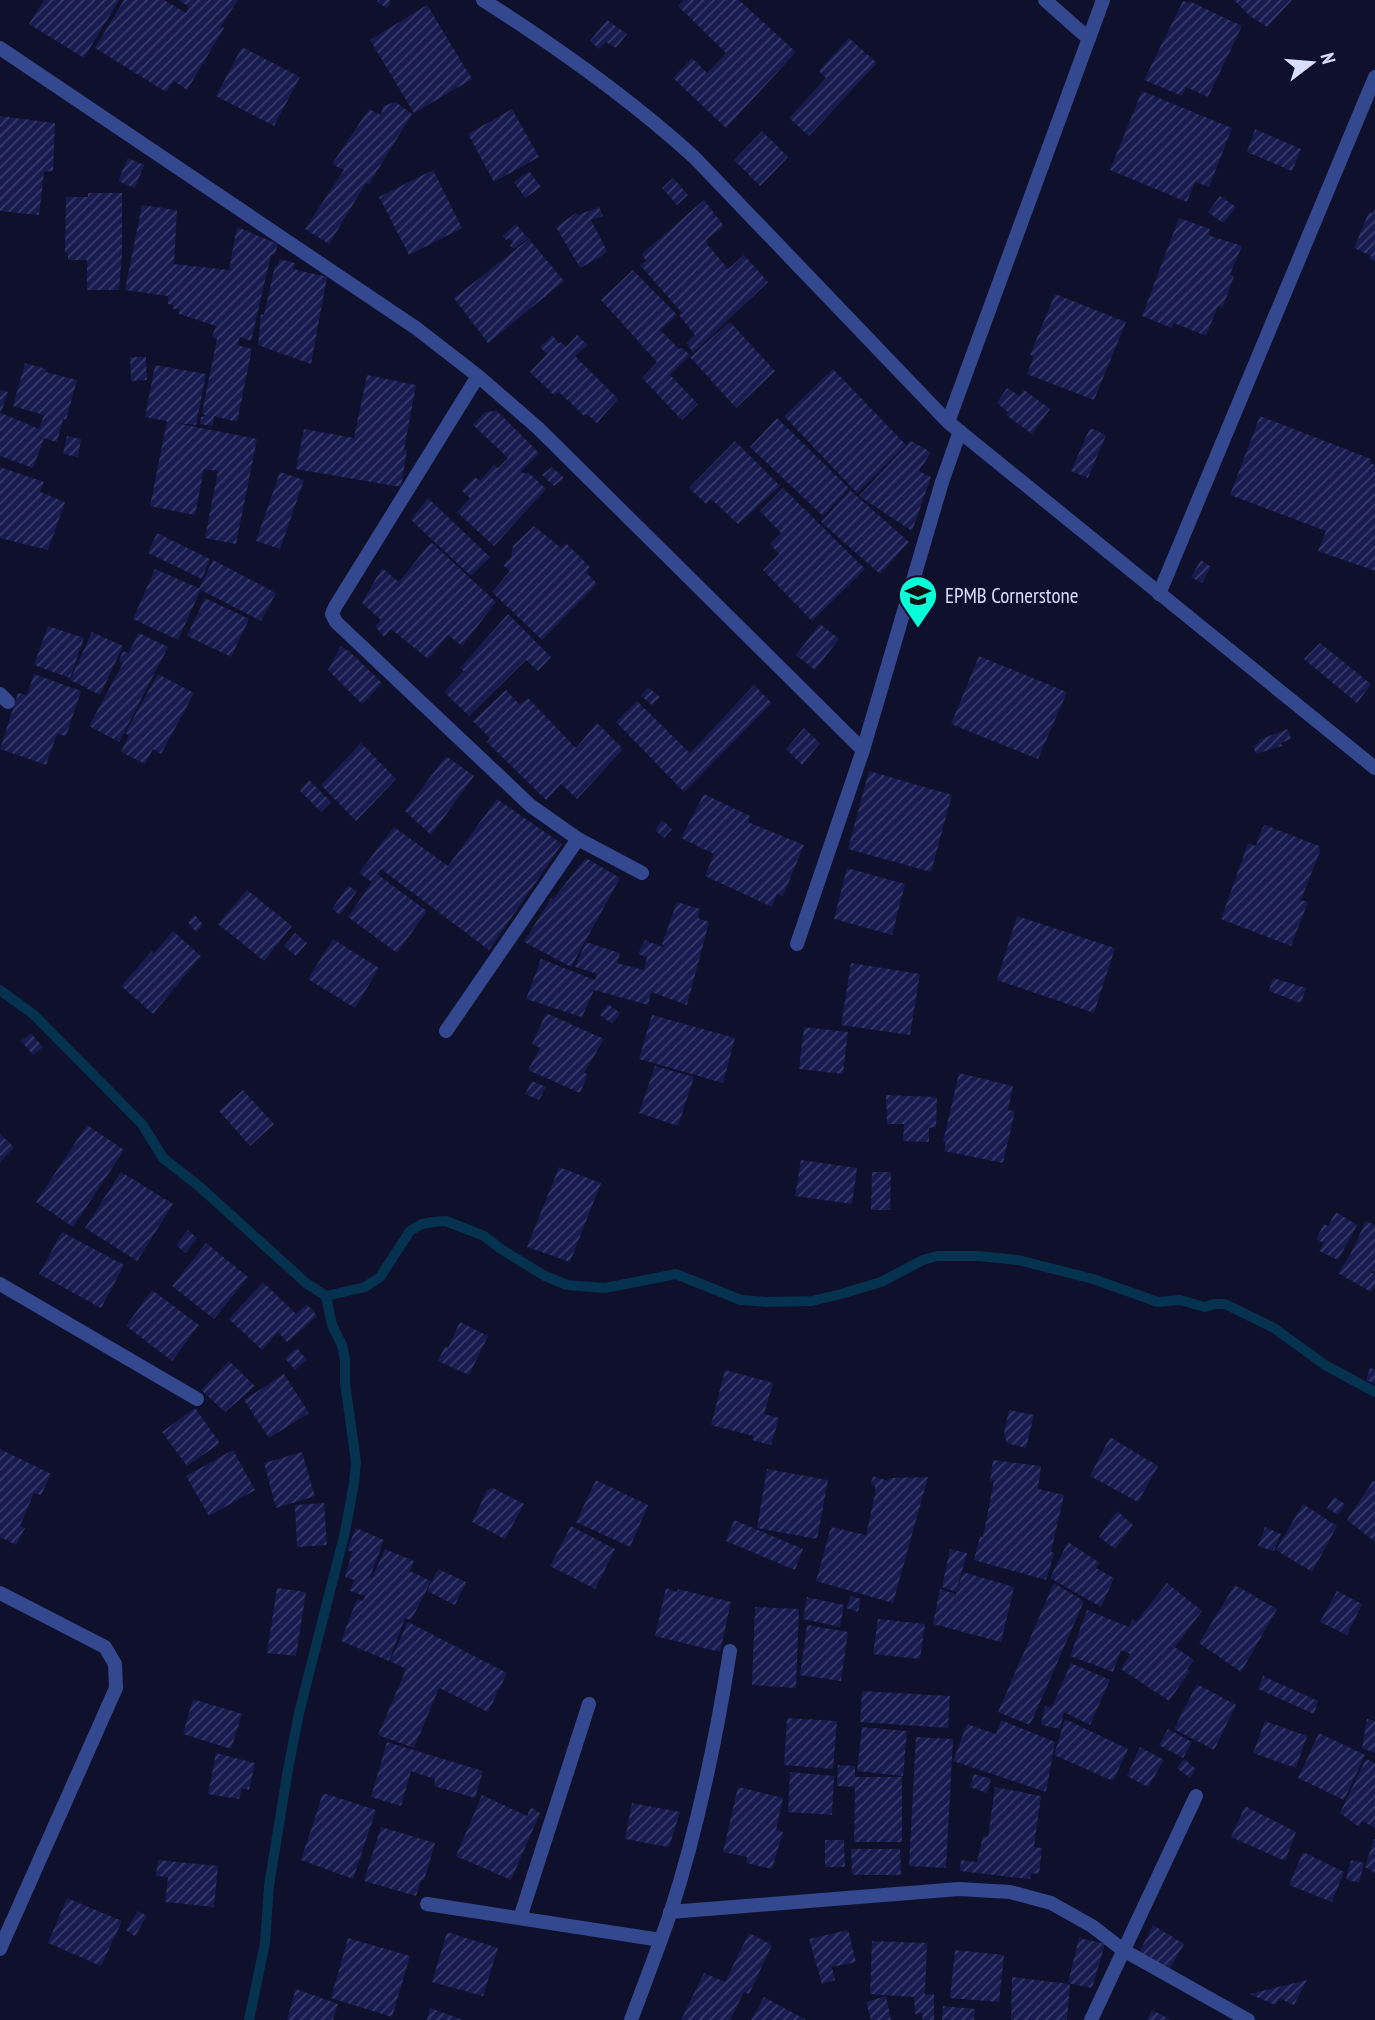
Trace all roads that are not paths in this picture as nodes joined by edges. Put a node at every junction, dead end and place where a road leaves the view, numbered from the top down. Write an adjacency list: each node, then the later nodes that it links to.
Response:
1 (483, 0): 8 (street)
2 (1045, 0): 4 (street)
3 (1103, 0): 4 (street)
4 (1089, 39): 8 (street)
5 (0, 48): 7 (street)
6 (1375, 77): 9 (street)
7 (478, 376): 10 (street); 12 (street)
8 (954, 427): 9 (street); 10 (street)
9 (1160, 594): 11 (street)
10 (863, 750): 14 (street)
11 (1375, 768)
12 (578, 839): 13 (street); 15 (street)
13 (642, 873)
14 (797, 944)
15 (446, 1031)
16 (0, 1284): 17 (street)
17 (197, 1399)
18 (0, 1593): 26 (street)
19 (730, 1651): 23 (street)
20 (589, 1704): 24 (street)
21 (1196, 1796): 27 (street)
22 (428, 1904): 24 (street)
23 (670, 1912): 25 (street); 27 (street)
24 (520, 1918): 25 (street)
25 (661, 1940): 28 (street)
26 (0, 1949)
27 (1123, 1950): 29 (street); 30 (street)
28 (631, 2020)
29 (1091, 2020)
30 (1248, 2020)

